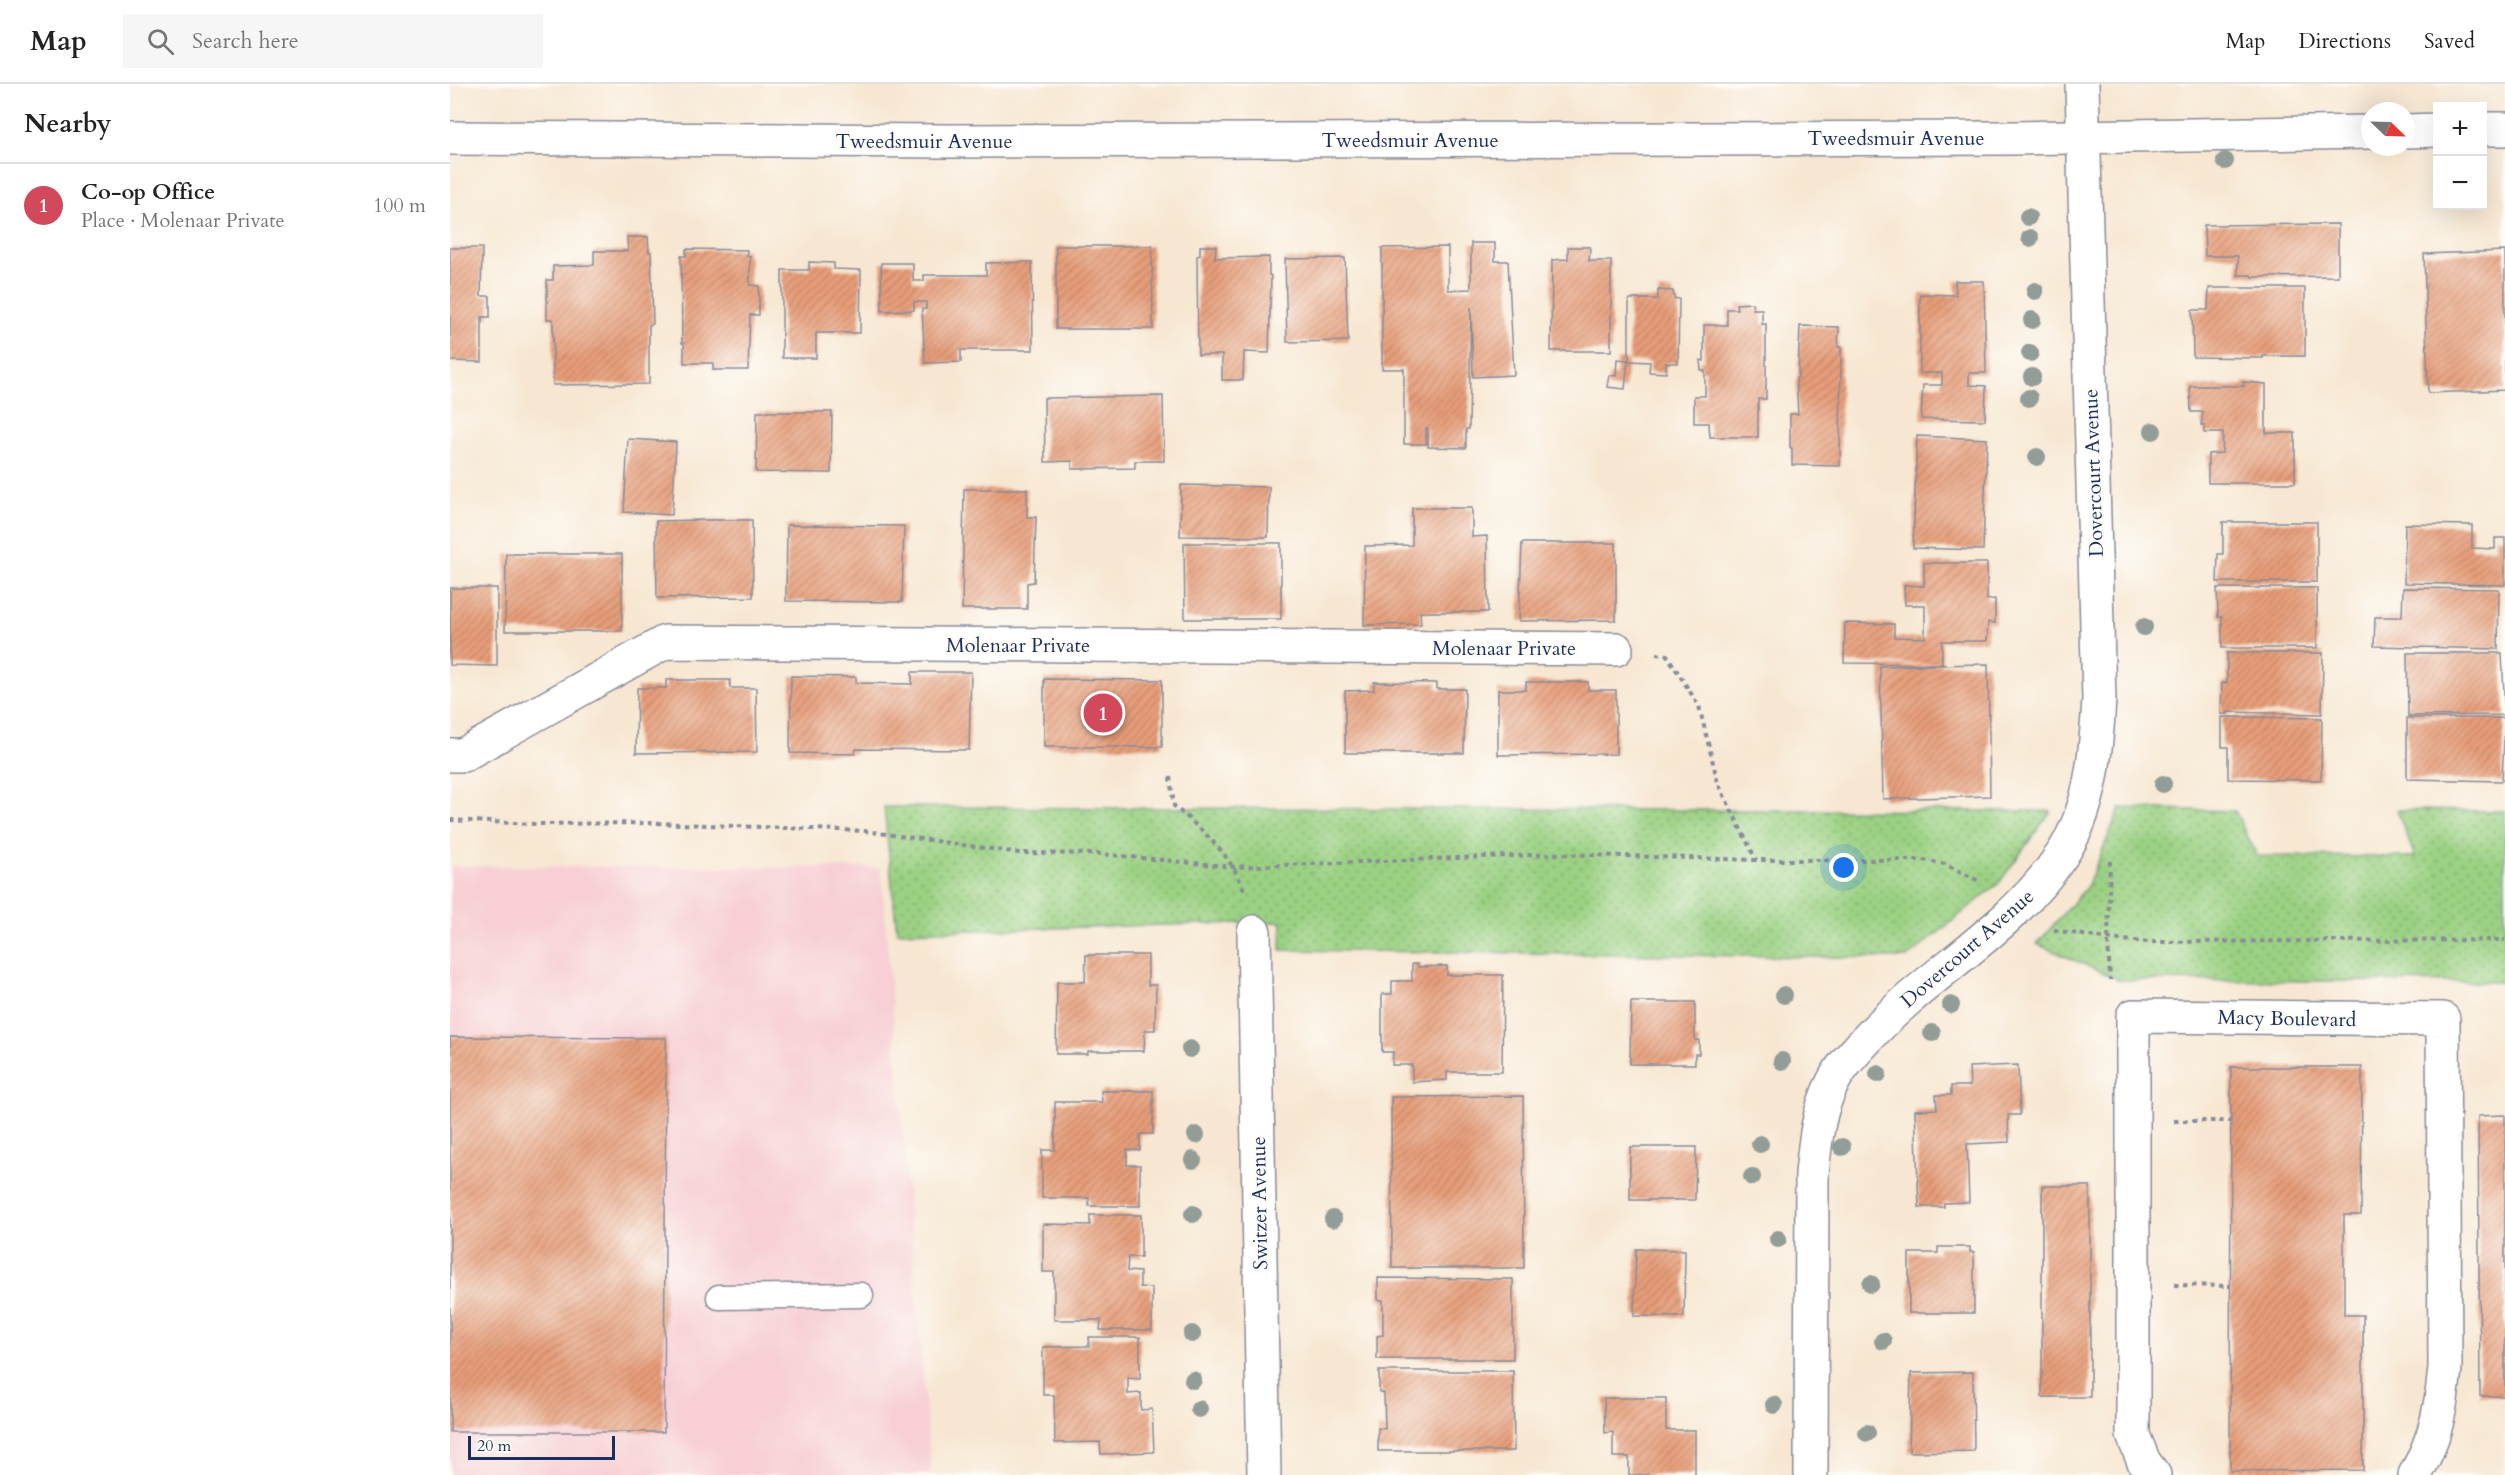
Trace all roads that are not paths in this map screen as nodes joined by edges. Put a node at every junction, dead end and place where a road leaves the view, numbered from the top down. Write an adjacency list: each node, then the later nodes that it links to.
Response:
1 (2082, 84): 7 (street, Dovercourt Avenue)
2 (2487, 129): 3 (street)
3 (2505, 129)
4 (2433, 130): 5 (street)
5 (2415, 131)
6 (2361, 132): 7 (street, Tweedsmuir Avenue)
7 (2083, 137): 8 (street, Tweedsmuir Avenue); 15 (street, Dovercourt Avenue)
8 (450, 138)
9 (1616, 649): 10 (street, Molenaar Private)
10 (450, 755)
11 (1254, 932): 14 (street, Switzer Avenue)
12 (861, 1294): 13 (lane)
13 (719, 1297)
14 (1264, 1475)
15 (1810, 1475)
16 (2154, 1475): 17 (street, Macy Boulevard)
17 (2415, 1475)

